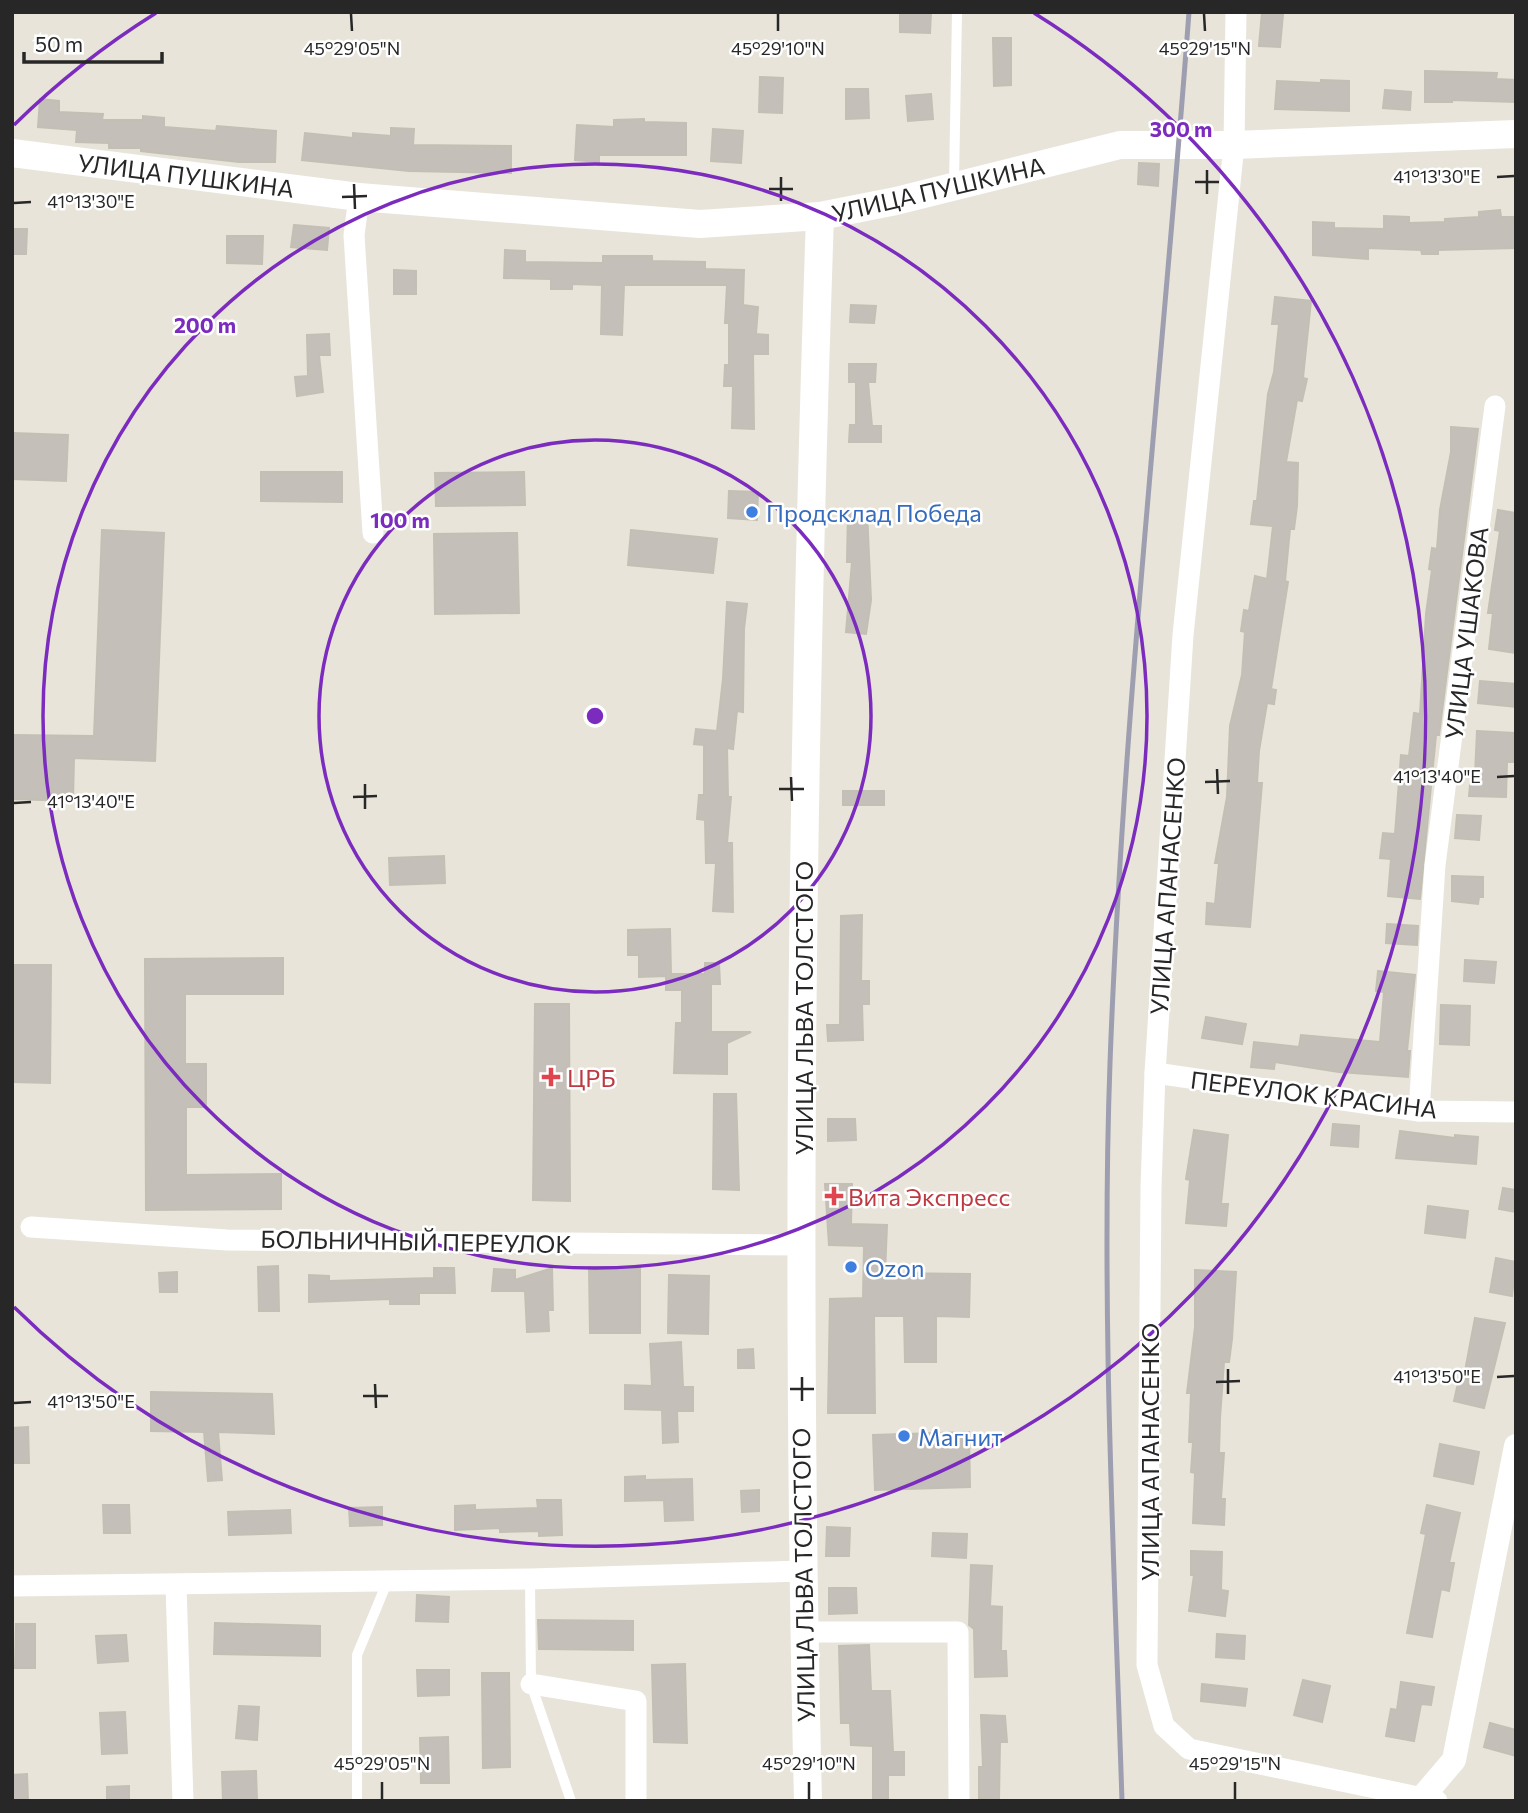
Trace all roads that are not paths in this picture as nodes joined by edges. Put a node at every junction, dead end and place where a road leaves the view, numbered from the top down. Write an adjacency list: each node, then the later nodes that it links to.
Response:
1 (957, 12): 6 (lane)
2 (1236, 12): 4 (street, УЛИЦА АПАНАСЕНКО)
3 (1516, 134): 4 (main road, УЛИЦА ПУШКИНА)
4 (1234, 145): 6 (main road, УЛИЦА ПУШКИНА); 11 (street, УЛИЦА АПАНАСЕНКО)
5 (12, 153): 7 (main road, УЛИЦА ПУШКИНА)
6 (954, 187): 8 (main road, УЛИЦА ПУШКИНА)
7 (359, 197): 8 (main road, УЛИЦА ПУШКИНА); 10 (street)
8 (820, 216): 15 (main road, УЛИЦА ЛЬВА ТОЛСТОГО)
9 (1495, 406): 12 (street, УЛИЦА УШАКОВА)
10 (373, 533)
11 (1156, 1073): 12 (street, ПЕРЕУЛОК КРАСИНА); 24 (street, УЛИЦА АПАНАСЕНКО)
12 (1419, 1111): 13 (street, ПЕРЕУЛОК КРАСИНА)
13 (1516, 1112)
14 (31, 1227): 15 (street, БОЛЬНИЧНЫЙ ПЕРЕУЛОК)
15 (802, 1245): 17 (main road, УЛИЦА ЛЬВА ТОЛСТОГО)
16 (1516, 1446): 24 (street)
17 (802, 1571): 18 (street); 22 (main road, УЛИЦА ЛЬВА ТОЛСТОГО)
18 (530, 1579): 19 (street); 23 (lane)
19 (388, 1580): 21 (street); 26 (lane)
20 (12, 1586): 21 (street)
21 (176, 1586): 25 (street)
22 (804, 1632): 29 (main road, УЛИЦА ЛЬВА ТОЛСТОГО); 30 (street)
23 (531, 1684): 27 (lane); 28 (street)
24 (1426, 1800)
25 (183, 1801)
26 (358, 1801)
27 (571, 1801)
28 (636, 1801)
29 (808, 1801)
30 (959, 1801)

